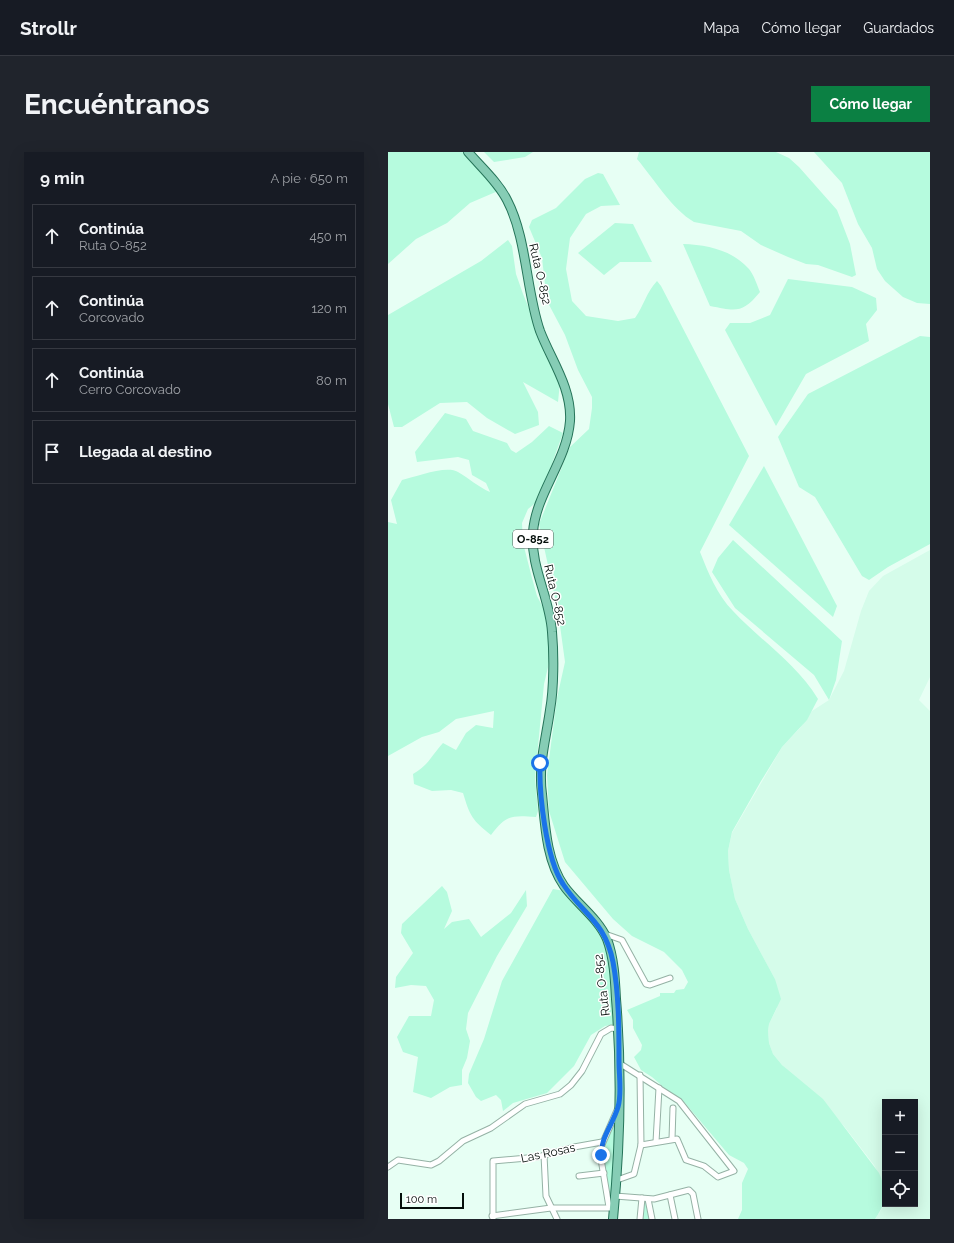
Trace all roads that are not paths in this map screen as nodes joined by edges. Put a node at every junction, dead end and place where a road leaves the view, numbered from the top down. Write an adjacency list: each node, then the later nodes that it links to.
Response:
1 (468, 152): 2 (main road, Ruta O-852 / O-852)
2 (605, 934): 3 (street); 4 (main road, Ruta O-852 / O-852)
3 (670, 978)
4 (619, 1029): 5 (main road, O-852); 15 (street)
5 (619, 1063): 6 (street); 8 (main road, O-852)
6 (640, 1075): 7 (street); 13 (street)
7 (659, 1088): 10 (street); 12 (street)
8 (618, 1107): 11 (street); 18 (main road, O-852)
9 (673, 1108): 10 (street)
10 (672, 1139): 12 (street)
11 (602, 1142): 14 (street, Las Rosas); 16 (street)
12 (656, 1142): 13 (street)
13 (641, 1146): 18 (street)
14 (544, 1155): 23 (street); 25 (street, Las Rosas)
15 (388, 1166)
16 (604, 1173): 17 (street); 24 (street)
17 (579, 1176)
18 (617, 1180): 20 (main road, O-852)
19 (670, 1195): 22 (street); 30 (street); 31 (street)
20 (615, 1196): 21 (street); 24 (main road, O-852)
21 (642, 1198): 22 (street); 28 (street)
22 (648, 1199): 29 (street)
23 (551, 1208): 24 (street); 25 (street); 26 (street)
24 (611, 1208): 27 (main road, O-852)
25 (493, 1218)
26 (558, 1219)
27 (613, 1219)
28 (640, 1219)
29 (652, 1219)
30 (675, 1219)
31 (698, 1219)

